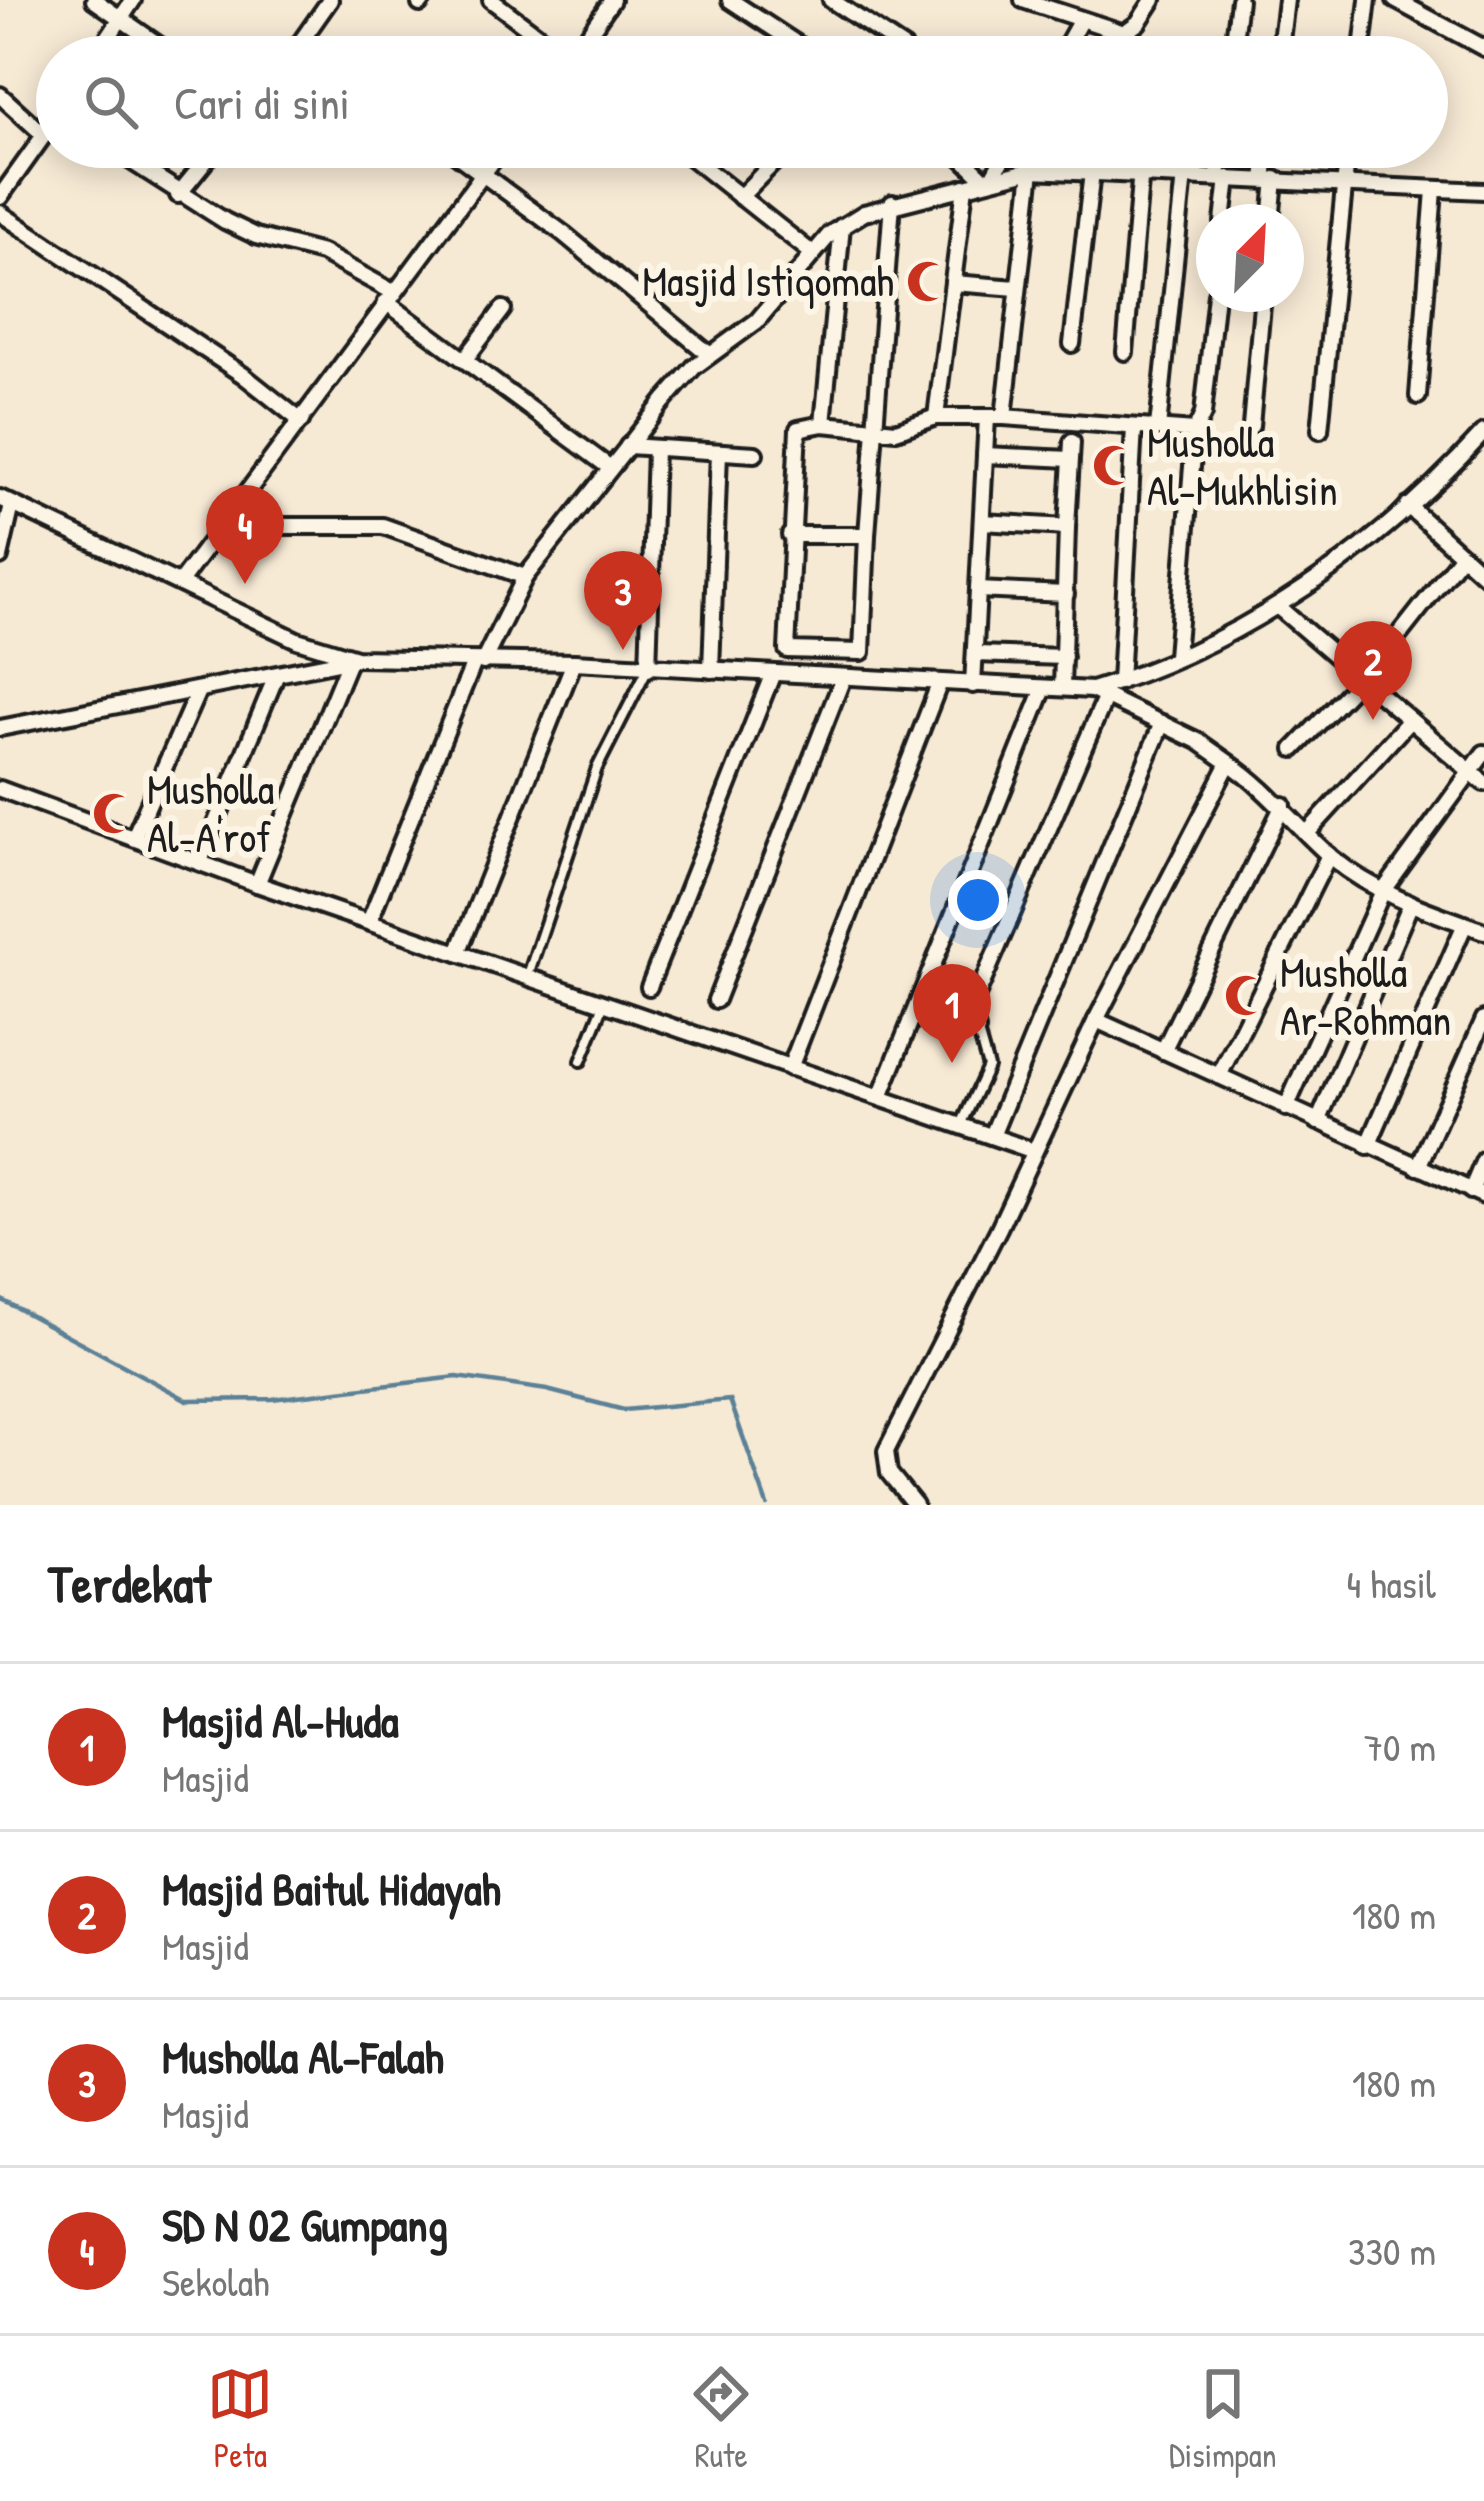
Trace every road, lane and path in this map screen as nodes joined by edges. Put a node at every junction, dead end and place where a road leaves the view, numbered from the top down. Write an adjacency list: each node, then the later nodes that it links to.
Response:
1 (94, 0): 14 (street)
2 (133, 0): 14 (street)
3 (330, 0): 18 (street)
4 (491, 0): 19 (street)
5 (612, 0): 20 (street)
6 (730, 0): 21 (street)
7 (831, 0): 22 (street)
8 (1023, 0): 15 (street)
9 (1153, 0): 15 (street)
10 (1239, 0): 24 (street)
11 (1286, 0): 25 (street)
12 (1368, 0): 26 (street)
13 (1395, 0): 27 (street)
14 (120, 19): 16 (street); 17 (street)
15 (1079, 23): 23 (street)
16 (109, 36)
17 (145, 36)
18 (306, 36)
19 (541, 36)
20 (585, 36)
21 (785, 36)
22 (885, 36)
23 (1072, 36)
24 (1235, 36)
25 (1282, 36)
26 (1363, 36)
27 (1484, 48)
28 (0, 95): 29 (street)
29 (36, 128)
30 (36, 146): 56 (street)
31 (139, 168): 55 (street)
32 (200, 168): 55 (street)
33 (475, 168): 46 (street)
34 (486, 168): 46 (street)
35 (704, 168): 57 (street)
36 (768, 168): 57 (street)
37 (977, 168): 48 (street)
38 (995, 168): 48 (street)
39 (1141, 168): 44 (street)
40 (1223, 168): 49 (street)
41 (1269, 168): 50 (street)
42 (1345, 168): 52 (street)
43 (1032, 170): 45 (street); 48 (street); 65 (street)
44 (1141, 171): 45 (street); 47 (street); 71 (street)
45 (1091, 172): 70 (street)
46 (482, 173): 66 (street); 72 (street)
47 (1184, 175): 49 (street); 82 (street)
48 (989, 177): 51 (street)
49 (1223, 177): 50 (street); 59 (street)
50 (1270, 179): 52 (street); 60 (street)
51 (965, 187): 58 (street); 64 (street)
52 (1343, 187): 53 (street); 84 (street)
53 (1434, 190): 54 (street); 74 (street)
54 (1484, 191)
55 (178, 195): 66 (street)
56 (0, 196)
57 (740, 197): 63 (street)
58 (892, 203): 62 (street); 81 (street)
59 (1223, 204)
60 (1270, 204)
61 (0, 213): 77 (street)
62 (842, 226): 63 (street); 78 (street)
63 (812, 254): 72 (street)
64 (953, 283): 65 (street); 75 (street)
65 (1018, 288): 76 (street)
66 (390, 297): 73 (street); 77 (street)
67 (503, 309): 73 (street)
68 (1214, 312): 83 (street)
69 (1262, 312): 79 (street)
70 (1072, 344)
71 (1125, 352)
72 (710, 355): 87 (street)
73 (466, 358): 93 (street)
74 (1418, 396)
75 (936, 417): 76 (street); 81 (street)
76 (995, 417): 80 (street); 91 (street)
77 (301, 421): 97 (street)
78 (823, 424): 81 (street); 99 (street)
79 (1251, 426)
80 (1134, 427): 82 (street); 124 (street)
81 (874, 428): 100 (street)
82 (1158, 428): 83 (street)
83 (1195, 430): 111 (street)
84 (1320, 430)
85 (1484, 432): 95 (street)
86 (1072, 442): 92 (street)
87 (628, 446): 88 (street); 93 (street)
88 (655, 449): 89 (street); 116 (street)
89 (719, 452): 90 (street); 117 (street)
90 (755, 454)
91 (986, 455): 92 (street); 96 (street)
92 (1070, 459): 98 (street)
93 (609, 467): 104 (street)
94 (6, 502): 102 (street); 105 (street)
95 (1408, 506): 101 (street); 108 (street)
96 (982, 523): 98 (street); 106 (street)
97 (223, 526): 104 (street); 105 (street)
98 (1067, 527): 107 (street)
99 (790, 535): 100 (street); 109 (street)
100 (867, 535): 109 (street)
101 (1462, 555): 103 (street); 122 (street)
102 (0, 557)
103 (1484, 575)
104 (525, 577): 114 (street)
105 (181, 581): 113 (street)
106 (978, 590): 107 (street); 110 (street)
107 (1066, 595): 112 (street)
108 (1278, 608): 111 (street); 122 (street)
109 (827, 653): 120 (street)
110 (976, 654): 112 (street); 125 (street)
111 (1176, 656): 124 (street)
112 (1064, 658): 127 (street)
113 (352, 659): 114 (street); 119 (street); 144 (street)
114 (479, 662): 115 (street); 147 (street)
115 (574, 662): 116 (street); 150 (street)
116 (648, 669): 117 (street); 151 (lane)
117 (711, 670): 118 (street)
118 (773, 673): 120 (street); 152 (street)
119 (277, 676): 128 (street); 143 (street)
120 (826, 676): 121 (street)
121 (843, 678): 123 (street); 153 (street)
122 (1362, 680): 130 (street); 133 (street)
123 (940, 682): 125 (street); 160 (street)
124 (1120, 682): 129 (street)
125 (973, 685): 126 (street)
126 (1044, 688): 127 (street); 162 (street)
127 (1062, 688): 129 (street)
128 (198, 691): 132 (street); 141 (street)
129 (1099, 693): 131 (street); 157 (street)
130 (1410, 720): 136 (street); 140 (street)
131 (1162, 723): 135 (street); 166 (street)
132 (0, 728)
133 (1294, 749)
134 (1484, 753): 136 (street)
135 (1229, 763): 139 (street); 156 (street)
136 (1470, 772): 137 (street); 145 (street)
137 (1484, 783)
138 (0, 789): 141 (street)
139 (1283, 805): 140 (street); 158 (street)
140 (1309, 831): 142 (street)
141 (134, 837): 143 (street)
142 (1329, 855): 145 (street); 161 (street)
143 (200, 861): 144 (street)
144 (257, 884): 147 (street)
145 (1382, 893): 146 (street); 163 (street)
146 (1411, 903): 148 (street); 164 (street)
147 (369, 922): 150 (street)
148 (1465, 924): 149 (street); 167 (street)
149 (1484, 931)
150 (458, 953): 151 (street)
151 (528, 975): 154 (street)
152 (649, 987)
153 (716, 1000)
154 (604, 1003): 159 (lane); 160 (street)
155 (1484, 1019): 170 (street)
156 (1096, 1020): 158 (street); 168 (street)
157 (977, 1030): 165 (lane)
158 (1163, 1051): 161 (street)
159 (581, 1061)
160 (790, 1068): 162 (street)
161 (1220, 1076): 163 (street)
162 (880, 1095): 165 (street)
163 (1286, 1108): 164 (street)
164 (1318, 1122): 167 (street)
165 (961, 1125): 166 (street)
166 (992, 1136): 168 (street)
167 (1368, 1146): 170 (street)
168 (1034, 1151): 172 (street)
169 (1484, 1160): 171 (street)
170 (1418, 1167): 171 (street)
171 (1478, 1194)
172 (915, 1505)

